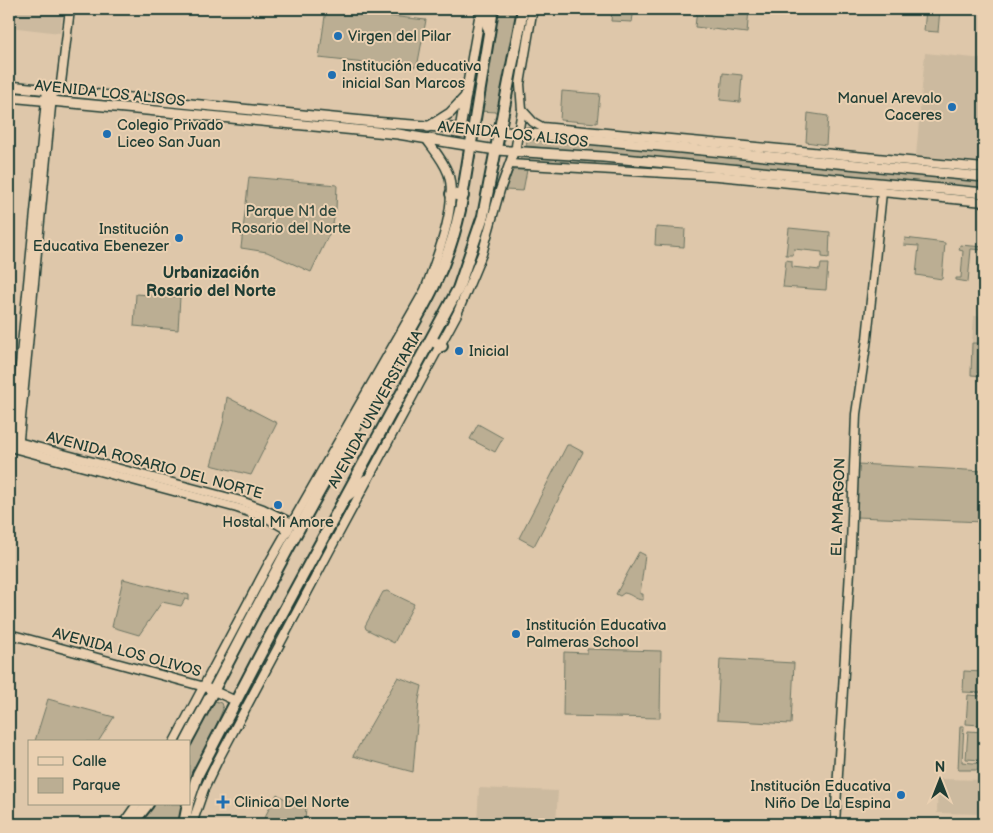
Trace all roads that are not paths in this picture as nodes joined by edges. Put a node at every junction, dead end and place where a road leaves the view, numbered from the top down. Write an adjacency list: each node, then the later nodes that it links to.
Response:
1 (70, 9): 7 (street)
2 (482, 9): 5 (main road); 9 (main road)
3 (493, 9): 5 (main road, AVENIDA UNIVERSITARIA)
4 (529, 10): 11 (street, AVENIDA UNIVERSITARIA); 19 (main road, AVENIDA UNIVERSITARIA)
5 (489, 32): 18 (main road, AVENIDA UNIVERSITARIA)
6 (9, 86): 7 (main road, AVENIDA LOS ALISOS)
7 (51, 90): 10 (street); 12 (main road, AVENIDA LOS ALISOS)
8 (9, 97): 10 (main road, AVENIDA LOS ALISOS)
9 (466, 97): 14 (main road); 17 (main road)
10 (49, 101): 15 (main road, AVENIDA LOS ALISOS); 36 (street)
11 (522, 110): 20 (street, AVENIDA UNIVERSITARIA); 26 (street, AVENIDA LOS ALISOS)
12 (330, 118): 13 (main road, AVENIDA LOS ALISOS); 15 (main road)
13 (342, 119): 14 (main road, AVENIDA LOS ALISOS); 16 (main road)
14 (428, 127): 17 (main road, AVENIDA LOS ALISOS)
15 (329, 128): 16 (main road, AVENIDA LOS ALISOS)
16 (342, 129): 21 (main road, AVENIDA LOS ALISOS)
17 (460, 129): 18 (main road, AVENIDA LOS ALISOS)
18 (473, 130): 19 (main road, AVENIDA LOS ALISOS); 22 (main road, AVENIDA UNIVERSITARIA)
19 (500, 132): 20 (main road, AVENIDA LOS ALISOS); 23 (main road, AVENIDA UNIVERSITARIA)
20 (518, 133): 24 (street, AVENIDA UNIVERSITARIA); 27 (main road, AVENIDA LOS ALISOS)
21 (427, 140): 22 (main road, AVENIDA LOS ALISOS); 30 (street, AVENIDA UNIVERSITARIA)
22 (470, 147): 23 (main road, AVENIDA LOS ALISOS); 31 (main road, AVENIDA UNIVERSITARIA)
23 (496, 150): 24 (main road, AVENIDA LOS ALISOS); 33 (main road, AVENIDA UNIVERSITARIA)
24 (514, 151): 25 (street, AVENIDA UNIVERSITARIA); 29 (main road, AVENIDA LOS ALISOS)
25 (510, 164): 28 (street, AVENIDA LOS ALISOS); 33 (street, AVENIDA UNIVERSITARIA)
26 (984, 168)
27 (984, 177)
28 (882, 192): 32 (street, AVENIDA LOS ALISOS); 53 (street, EL AMARGON)
29 (984, 193)
30 (451, 194): 31 (main road); 39 (street, AVENIDA UNIVERSITARIA)
31 (463, 196): 41 (main road, AVENIDA UNIVERSITARIA)
32 (984, 202)
33 (490, 208): 34 (main road, AVENIDA UNIVERSITARIA); 35 (street, AVENIDA UNIVERSITARIA)
34 (430, 340): 35 (main road); 38 (main road, AVENIDA UNIVERSITARIA)
35 (442, 346): 37 (street, AVENIDA UNIVERSITARIA)
36 (13, 444): 39 (street, AVENIDA ROSARIO DEL NORTE)
37 (366, 480): 38 (main road); 52 (street, AVENIDA UNIVERSITARIA)
38 (342, 500): 42 (main road, AVENIDA UNIVERSITARIA)
39 (290, 526): 41 (street, AVENIDA UNIVERSITARIA)
40 (9, 634): 41 (street, AVENIDA LOS OLIVOS)
41 (209, 688): 42 (street, AVENIDA LOS OLIVOS); 43 (street, AVENIDA UNIVERSITARIA); 44 (main road, AVENIDA UNIVERSITARIA)
42 (236, 701): 45 (main road, AVENIDA UNIVERSITARIA)
43 (175, 740)
44 (187, 740)
45 (190, 797)
46 (136, 806): 49 (street)
47 (146, 806): 50 (main road)
48 (187, 806): 51 (main road, AVENIDA UNIVERSITARIA)
49 (123, 824)
50 (132, 824)
51 (184, 824)
52 (192, 824)
53 (835, 824)

